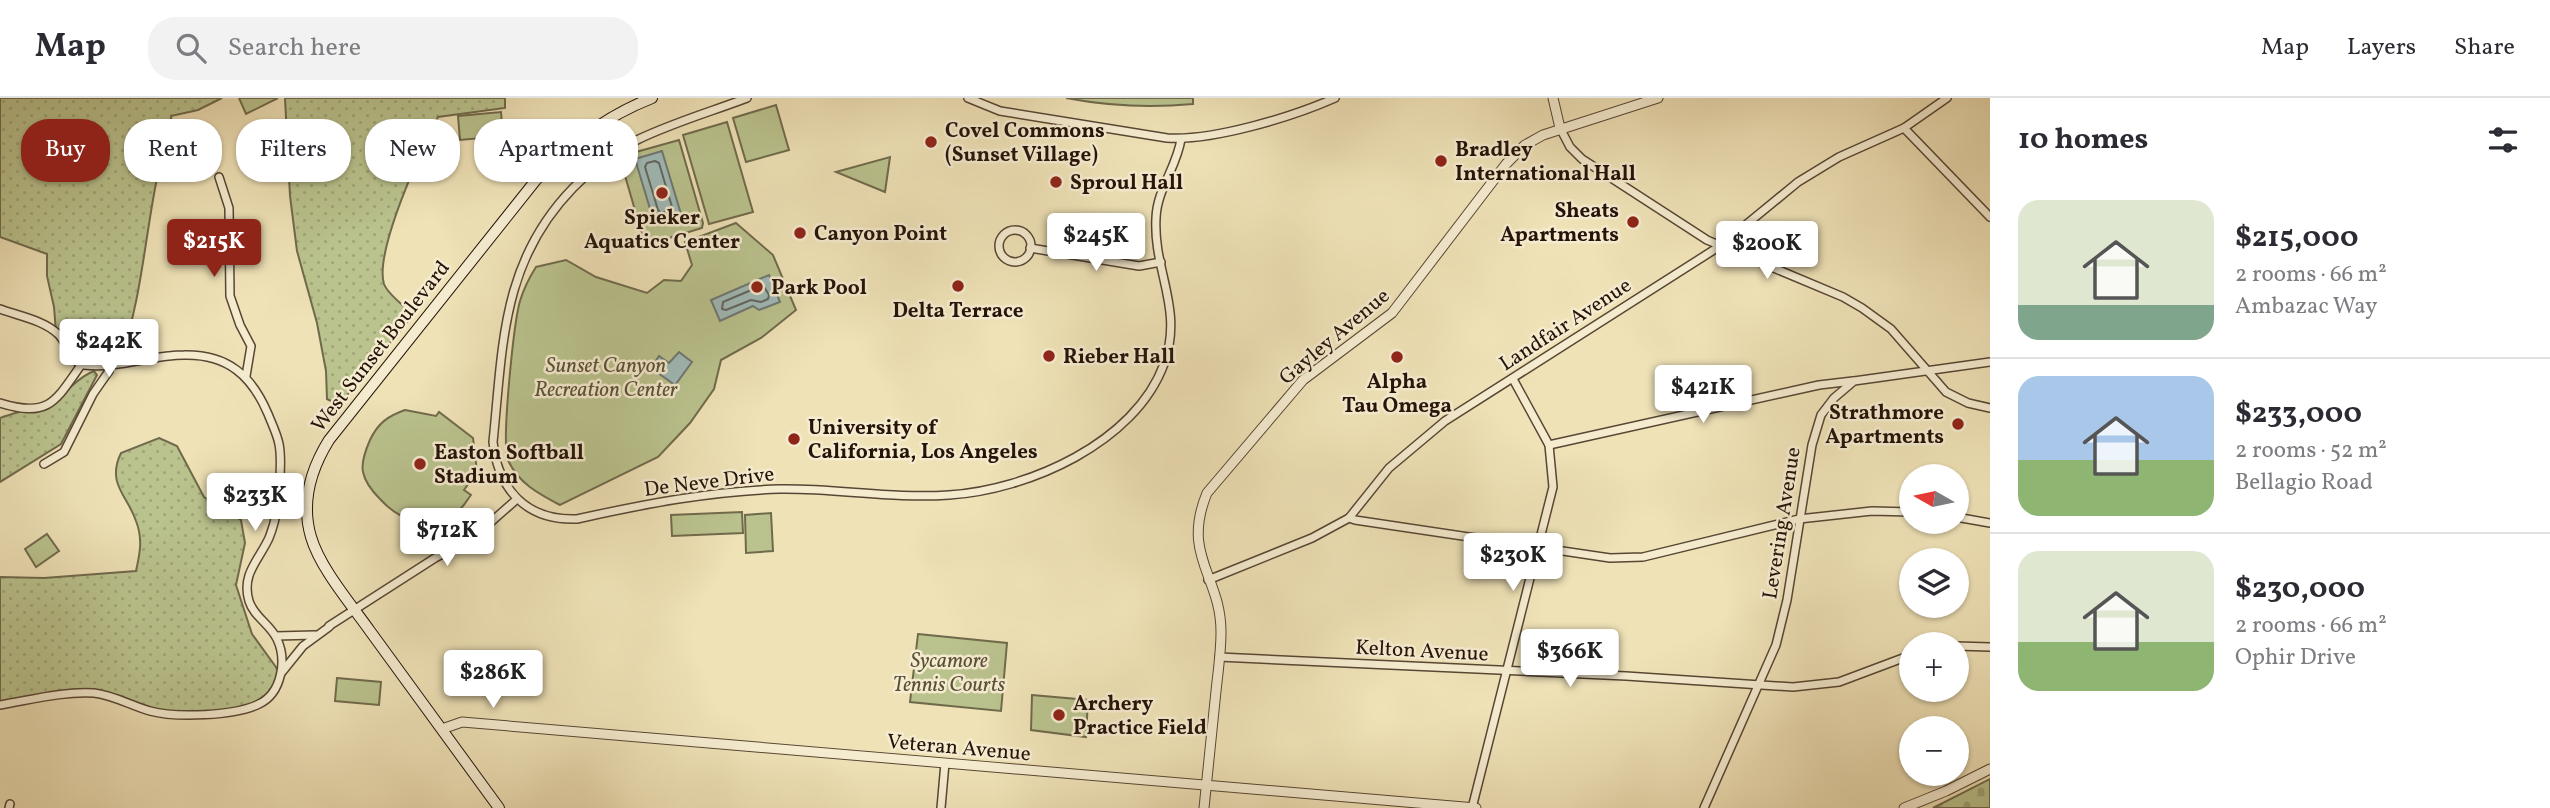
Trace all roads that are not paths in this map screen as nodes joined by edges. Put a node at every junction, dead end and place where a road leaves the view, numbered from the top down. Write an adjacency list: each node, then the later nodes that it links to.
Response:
1 (652, 98): 36 (main road, West Sunset Boulevard)
2 (747, 98): 28 (street, De Neve Drive)
3 (968, 98): 10 (street)
4 (1335, 98): 10 (street)
5 (1553, 98): 8 (street)
6 (1658, 98): 8 (street, Gayley Avenue)
7 (1947, 98): 9 (street, Landfair Avenue)
8 (1560, 128): 13 (street); 35 (street, Gayley Avenue)
9 (1904, 128): 12 (street); 13 (street, Landfair Avenue)
10 (1181, 139): 15 (street, De Neve Drive)
11 (221, 182): 21 (street)
12 (1990, 217)
13 (1720, 246): 20 (street); 22 (street, Landfair Avenue)
14 (1030, 248): 14 (street); 15 (street)
15 (1161, 262): 28 (street, De Neve Drive)
16 (0, 309): 18 (street)
17 (1990, 362): 20 (street)
18 (81, 365): 19 (street); 24 (street)
19 (110, 365): 21 (street); 27 (street)
20 (1927, 371): 23 (street); 25 (street)
21 (246, 376): 38 (street)
22 (1513, 379): 26 (street); 30 (street, Landfair Avenue)
23 (1854, 381): 26 (street); 31 (street, Levering Avenue)
24 (0, 403)
25 (1990, 408)
26 (1549, 445): 34 (street)
27 (44, 464)
28 (517, 499): 36 (street)
29 (1899, 512): 31 (street)
30 (1349, 517): 34 (street); 35 (street, Landfair Avenue)
31 (1799, 519): 34 (street); 45 (street, Levering Avenue)
32 (1969, 519): 33 (street)
33 (1990, 523)
34 (1539, 548): 43 (street)
35 (1208, 580): 41 (street, Gayley Avenue)
36 (355, 610): 37 (street); 47 (main road, West Sunset Boulevard)
37 (315, 635): 38 (street); 44 (street)
38 (276, 636): 44 (street)
39 (1969, 646): 40 (street)
40 (1990, 647)
41 (1219, 657): 43 (street, Kelton Avenue); 50 (street, Gayley Avenue)
42 (1899, 660): 45 (street, Kelton Avenue)
43 (1506, 673): 45 (street, Kelton Avenue); 55 (street)
44 (281, 674): 46 (street)
45 (1760, 685): 56 (street, Levering Avenue)
46 (0, 705)
47 (442, 729): 48 (street, Veteran Avenue); 52 (main road, West Sunset Boulevard)
48 (945, 763): 50 (street, Veteran Avenue); 53 (street)
49 (1990, 769): 57 (street)
50 (1206, 786): 51 (street, Veteran Avenue); 54 (street, Gayley Avenue)
51 (1396, 805): 55 (street, Veteran Avenue)
52 (499, 808)
53 (941, 808)
54 (1204, 808)
55 (1474, 808)
56 (1704, 808)
57 (1904, 808)

